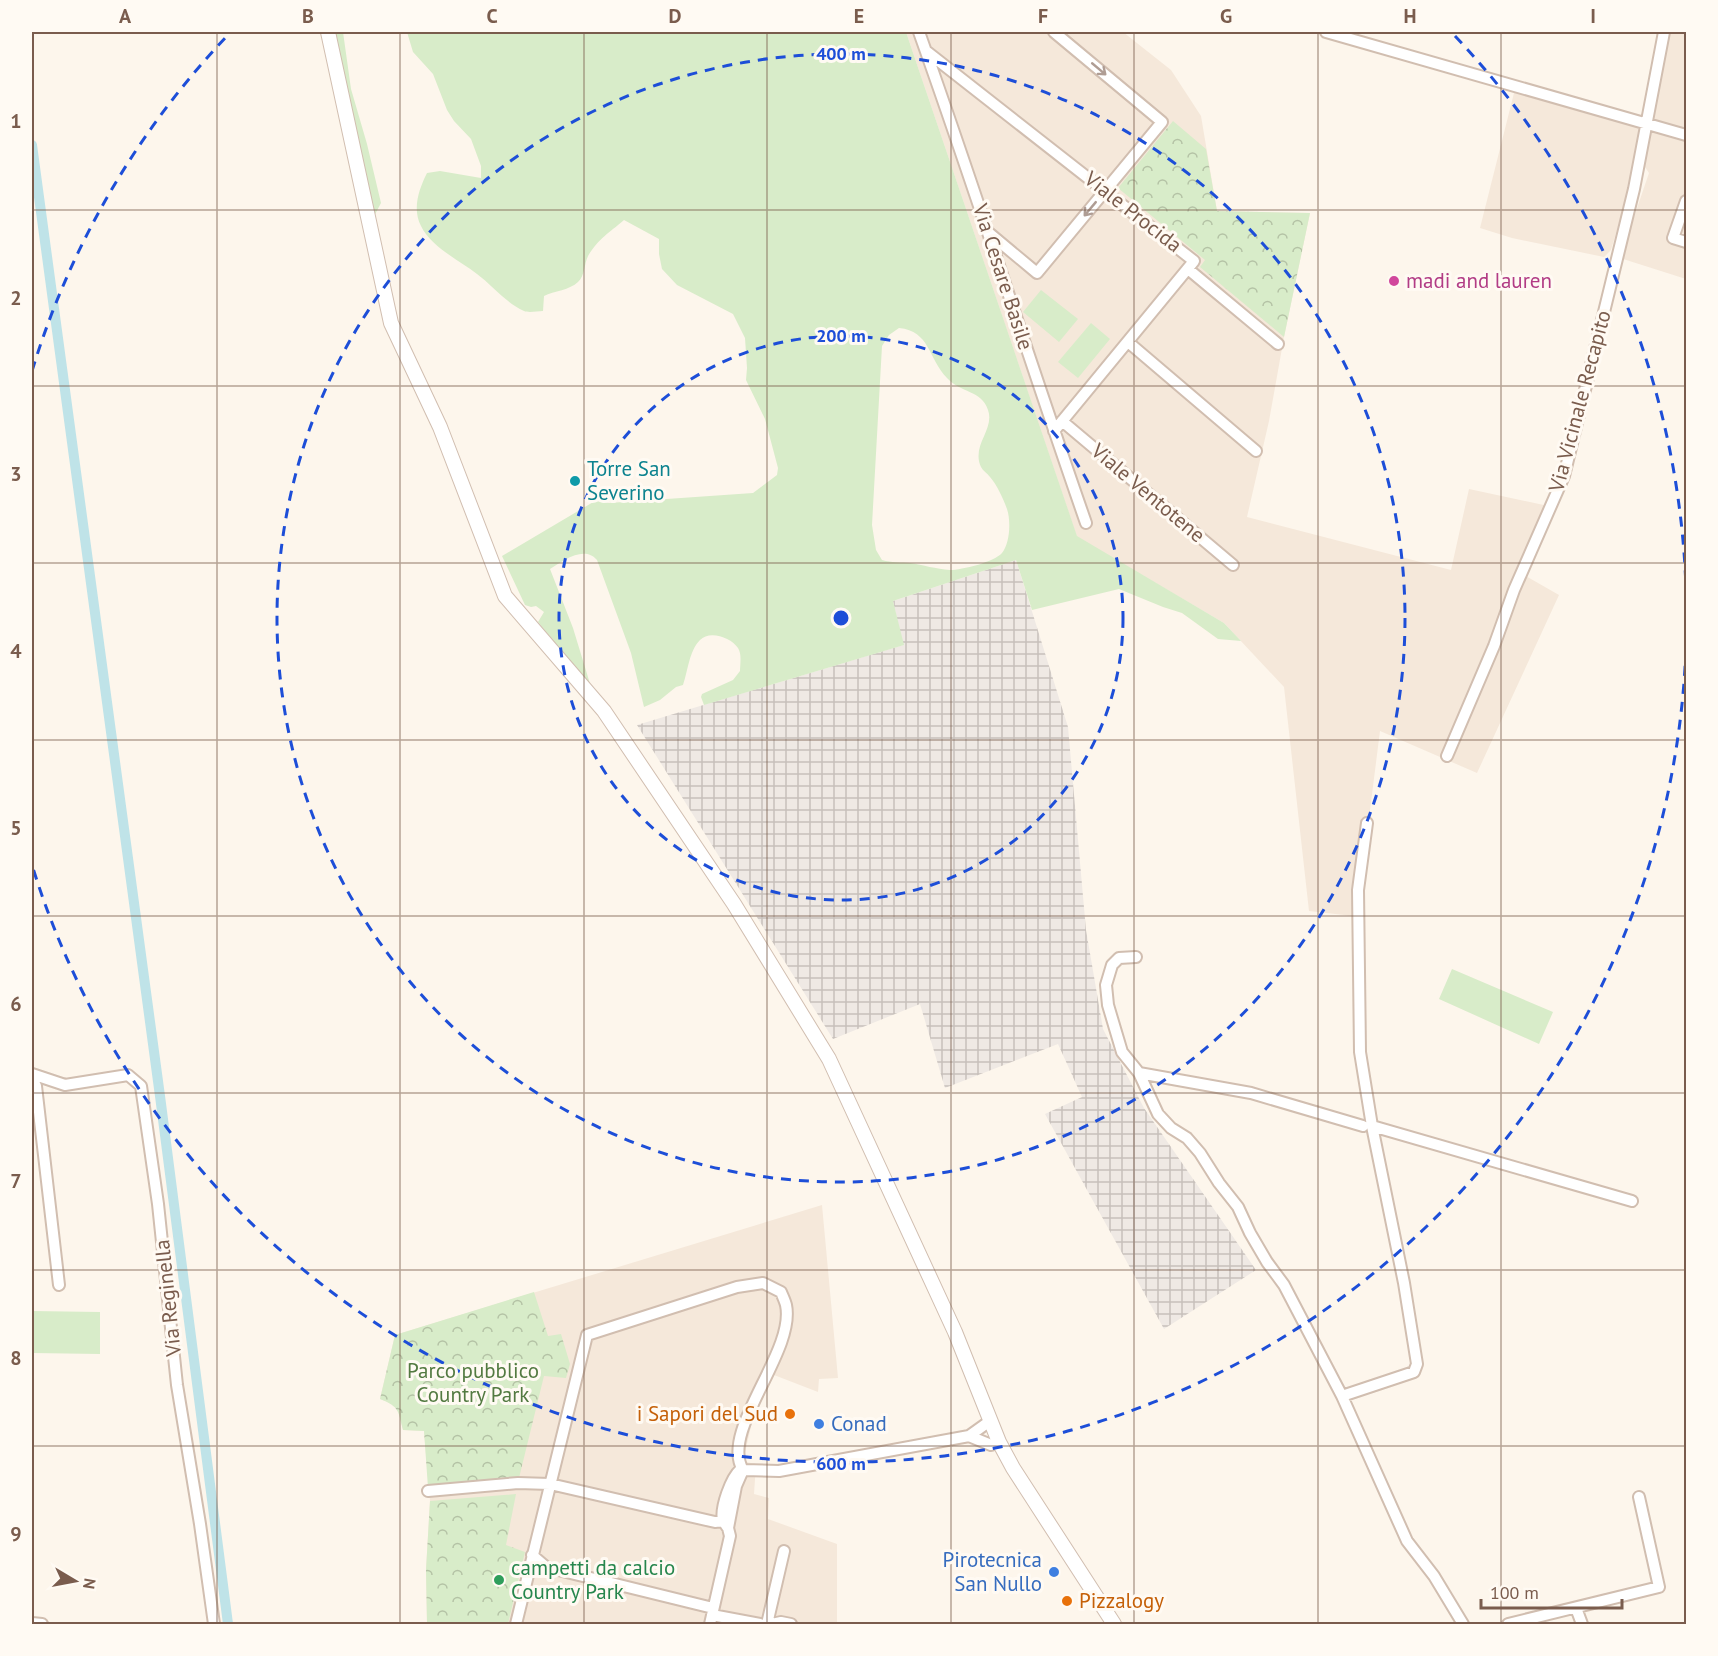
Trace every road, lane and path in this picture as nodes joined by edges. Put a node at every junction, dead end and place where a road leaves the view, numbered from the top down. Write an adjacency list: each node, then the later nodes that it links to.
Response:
1 (328, 32): 30 (street)
2 (919, 32): 6 (street, Via Cesare Basile)
3 (1054, 32): 9 (street, one-way to 9)
4 (1326, 32): 7 (street)
5 (1664, 32): 7 (street, Via Vicinale Recapito)
6 (926, 51): 9 (street, Viale Procida); 11 (street, Via Cesare Basile)
7 (1647, 124): 8 (street); 21 (street, Via Vicinale Recapito)
8 (1686, 135)
9 (1106, 190): 11 (street, one-way to 11); 13 (street, Viale Procida)
10 (1686, 201): 12 (street)
11 (989, 233): 17 (street, Via Cesare Basile)
12 (1686, 242)
13 (1188, 269): 14 (street, Viale Procida); 15 (street)
14 (1128, 342): 16 (street, Viale Procida); 18 (street)
15 (1278, 344)
16 (1062, 421): 17 (street, Viale Procida); 20 (street, Viale Ventotene)
17 (1054, 431): 19 (street, Via Cesare Basile)
18 (1257, 451)
19 (1086, 523)
20 (1233, 565)
21 (1447, 756)
22 (1367, 823): 26 (street)
23 (1136, 957): 24 (street)
24 (1139, 1073): 26 (street); 29 (street)
25 (32, 1076): 28 (street); 44 (street, Via Reginella)
26 (1367, 1126): 27 (street); 29 (street)
27 (1632, 1201)
28 (59, 1285)
29 (1342, 1396): 51 (street)
30 (990, 1421): 31 (street); 32 (street)
31 (969, 1436): 32 (street); 33 (street)
32 (999, 1442): 50 (street)
33 (743, 1470): 34 (street); 37 (street)
34 (550, 1484): 35 (street); 37 (street); 39 (street)
35 (428, 1491)
36 (1639, 1497): 40 (street)
37 (725, 1524): 41 (street)
38 (784, 1551): 47 (street)
39 (532, 1555): 41 (street); 45 (street)
40 (1576, 1608): 52 (street); 53 (street)
41 (712, 1616): 46 (street)
42 (32, 1623): 43 (street)
43 (42, 1624)
44 (214, 1624)
45 (516, 1624)
46 (760, 1624)
47 (767, 1624)
48 (772, 1624): 49 (street)
49 (791, 1624)
50 (1114, 1624)
51 (1463, 1624)
52 (1508, 1624)
53 (1582, 1624)

